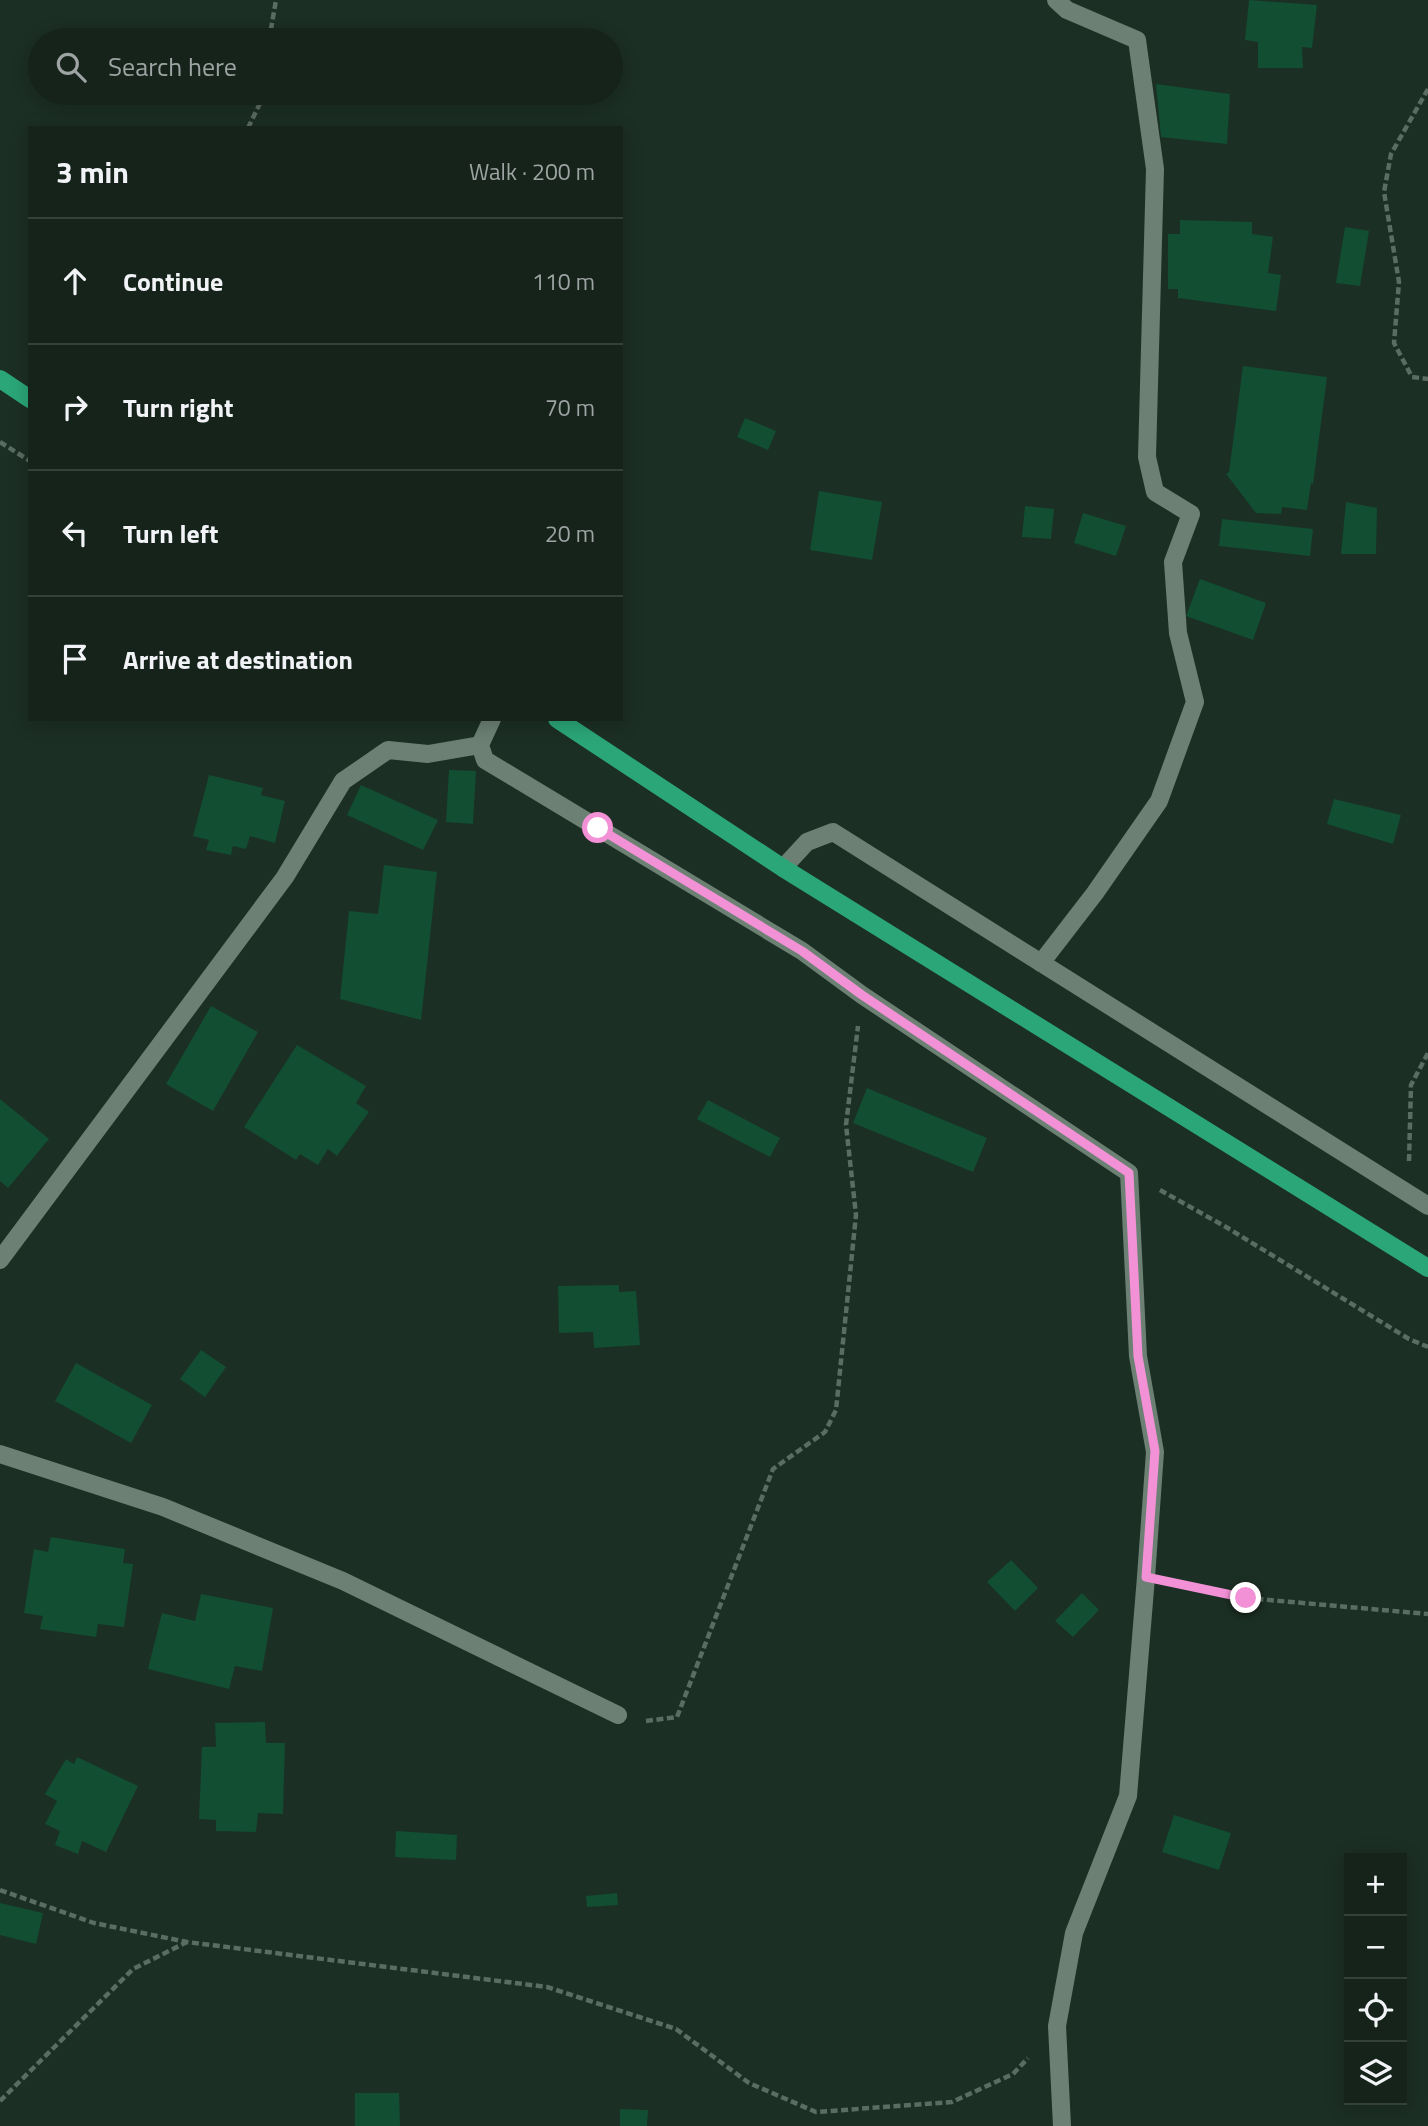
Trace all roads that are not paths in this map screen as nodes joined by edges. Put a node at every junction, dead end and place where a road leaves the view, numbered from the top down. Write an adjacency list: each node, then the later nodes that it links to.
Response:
1 (1056, 0): 8 (street)
2 (0, 379): 3 (main road)
3 (28, 398)
4 (491, 721): 6 (street)
5 (559, 721): 7 (main road)
6 (480, 745): 10 (street); 14 (street)
7 (783, 868): 8 (street); 11 (main road)
8 (1041, 963): 9 (street)
9 (1428, 1206)
10 (0, 1260)
11 (1428, 1268)
12 (0, 1454): 13 (street)
13 (618, 1716)
14 (1062, 2126)

